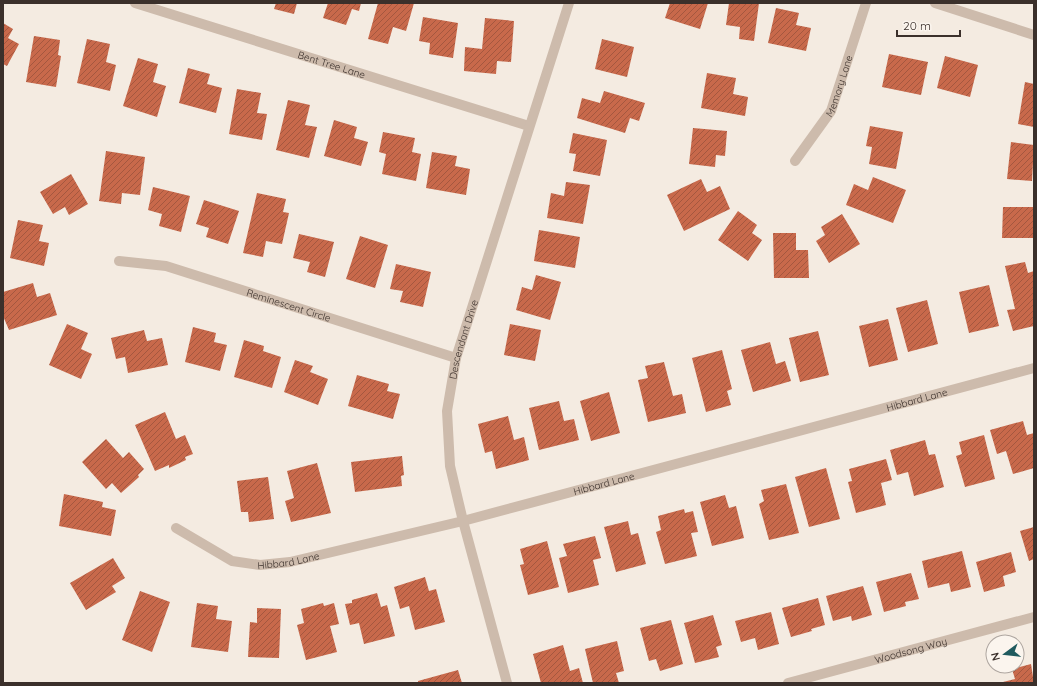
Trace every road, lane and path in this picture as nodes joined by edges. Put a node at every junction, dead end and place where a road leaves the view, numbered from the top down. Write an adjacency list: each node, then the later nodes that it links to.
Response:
1 (135, 3): 6 (street, Bent Tree Lane)
2 (569, 3): 6 (street, Descendant Drive)
3 (866, 3): 7 (street, Memory Lane)
4 (935, 3): 5 (street)
5 (1034, 35)
6 (529, 126): 9 (street, Descendant Drive)
7 (795, 161)
8 (119, 261): 9 (street, Reminescent Circle)
9 (456, 358): 11 (street, Descendant Drive)
10 (1034, 368): 11 (street, Hibbard Lane)
11 (463, 521): 12 (street, Hibbard Lane); 14 (street, Descendant Drive)
12 (176, 528)
13 (1034, 617): 15 (street, Woodsong Way)
14 (507, 683)
15 (788, 683)

